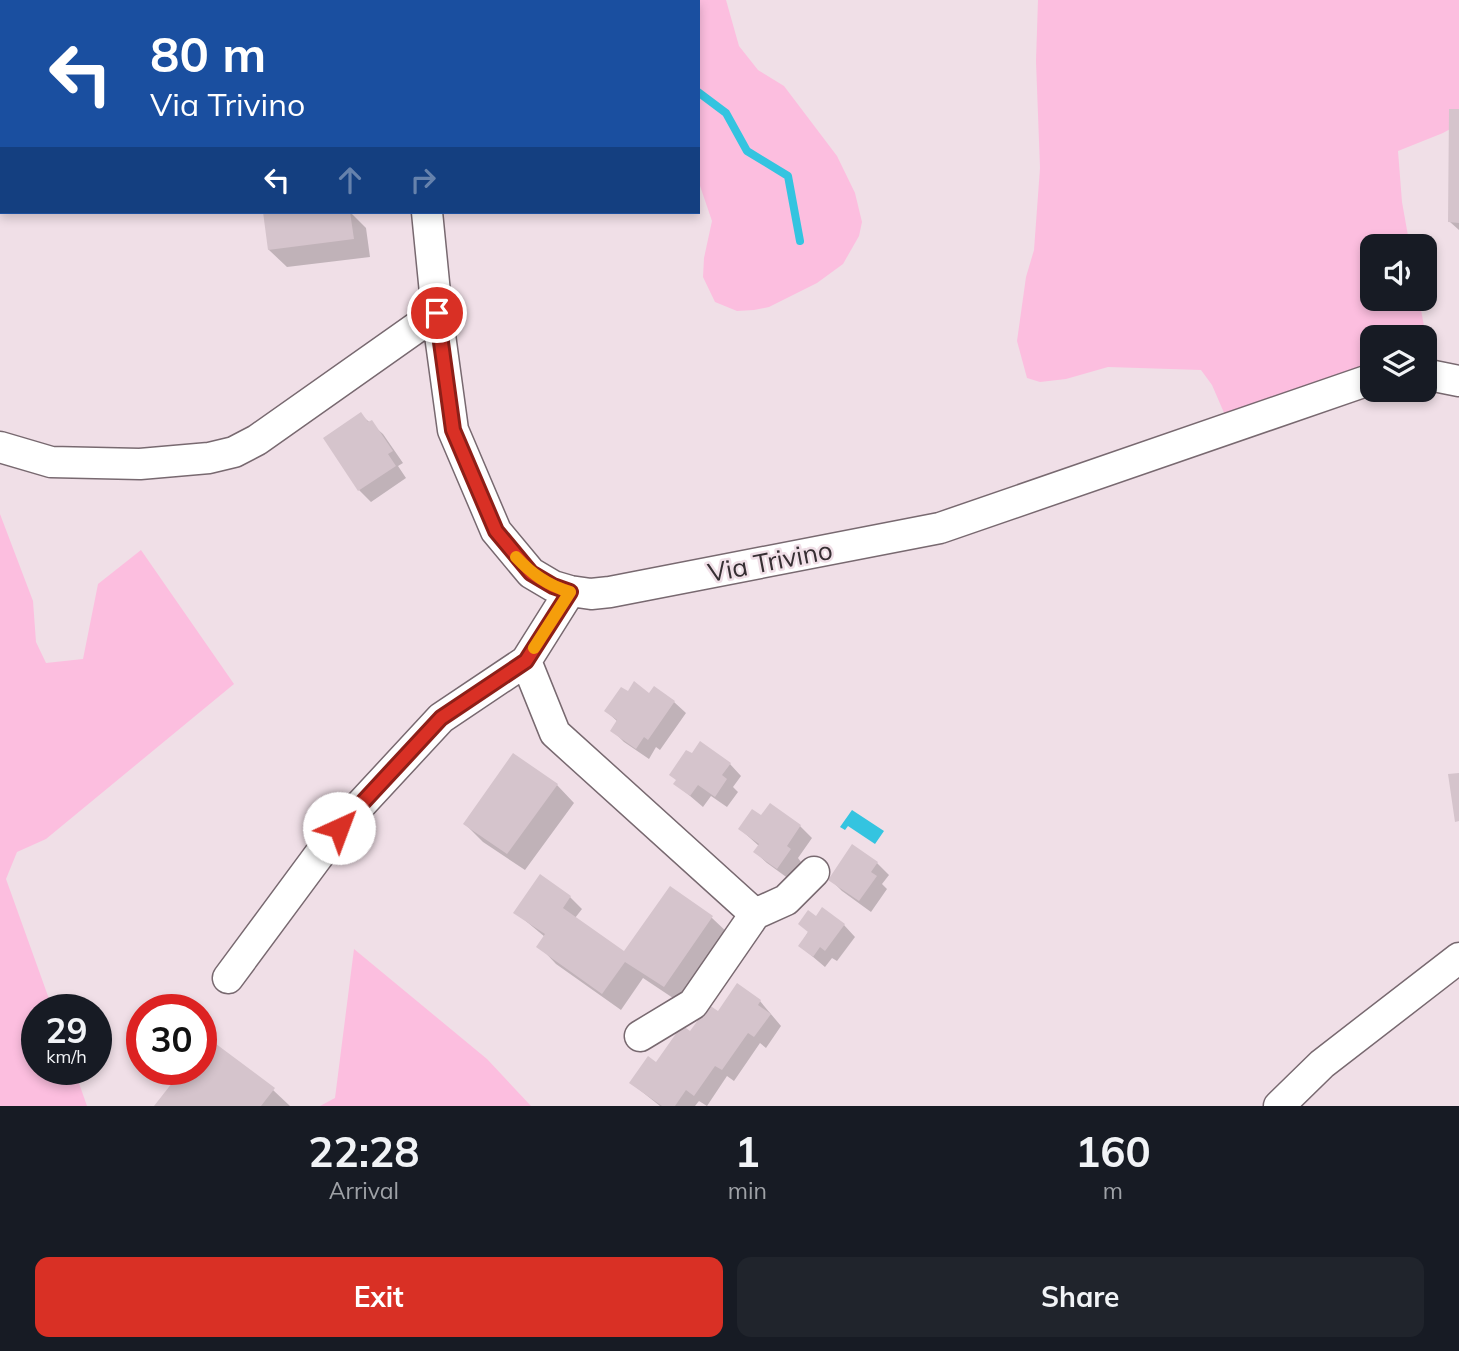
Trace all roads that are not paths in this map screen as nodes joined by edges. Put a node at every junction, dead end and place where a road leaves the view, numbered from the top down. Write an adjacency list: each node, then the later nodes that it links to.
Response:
1 (427, 214): 2 (street, Via Trivino)
2 (437, 313): 6 (street); 7 (street, Via Trivino)
3 (1437, 377): 4 (street)
4 (1459, 381)
5 (1360, 383): 7 (street, Via Trivino)
6 (0, 447)
7 (570, 592): 8 (street)
8 (526, 661): 10 (street); 12 (street)
9 (814, 873): 10 (street)
10 (755, 914): 13 (street)
11 (1459, 958): 14 (street)
12 (228, 978)
13 (640, 1036)
14 (1279, 1106)

